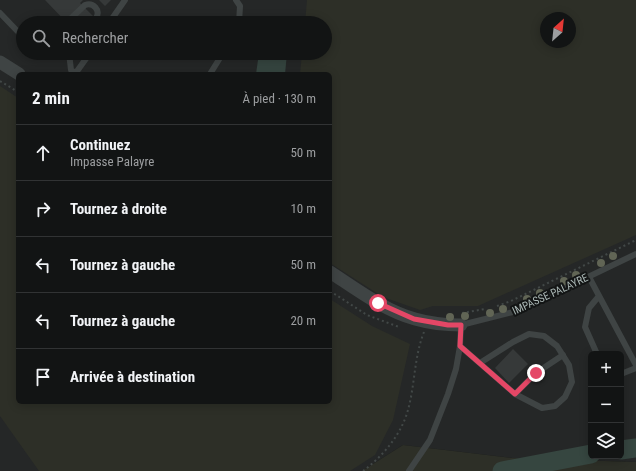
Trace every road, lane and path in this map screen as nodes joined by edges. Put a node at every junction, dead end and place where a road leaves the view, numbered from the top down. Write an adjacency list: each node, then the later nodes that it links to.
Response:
1 (125, 0): 6 (lane)
2 (236, 0): 7 (lane)
3 (0, 13): 8 (lane)
4 (73, 16): 5 (lane)
5 (96, 16)
6 (115, 16)
7 (239, 16)
8 (16, 30)
9 (70, 60): 14 (lane)
10 (85, 60): 15 (lane)
11 (219, 60): 16 (lane)
12 (0, 62): 13 (street)
13 (16, 72)
14 (73, 72)
15 (76, 72)
16 (211, 72)
17 (0, 81): 18 (path)
18 (16, 91)
19 (636, 240): 24 (path)
20 (636, 254): 22 (lane, IMPASSE PALAYRE)
21 (332, 273): 27 (street, IMPASSE PALAYRE)
22 (589, 276): 23 (lane); 26 (lane, IMPASSE PALAYRE)
23 (599, 296): 29 (lane); 32 (lane)
24 (496, 307)
25 (490, 308): 26 (path)
26 (458, 320): 27 (street, IMPASSE PALAYRE); 28 (lane)
27 (425, 328): 35 (path)
28 (460, 346): 31 (lane); 36 (lane)
29 (596, 351)
30 (563, 356): 31 (lane); 34 (lane); 34 (lane)
31 (480, 363): 34 (lane)
32 (636, 366): 33 (lane)
33 (624, 372)
34 (515, 394)
35 (363, 471)
36 (409, 471)

